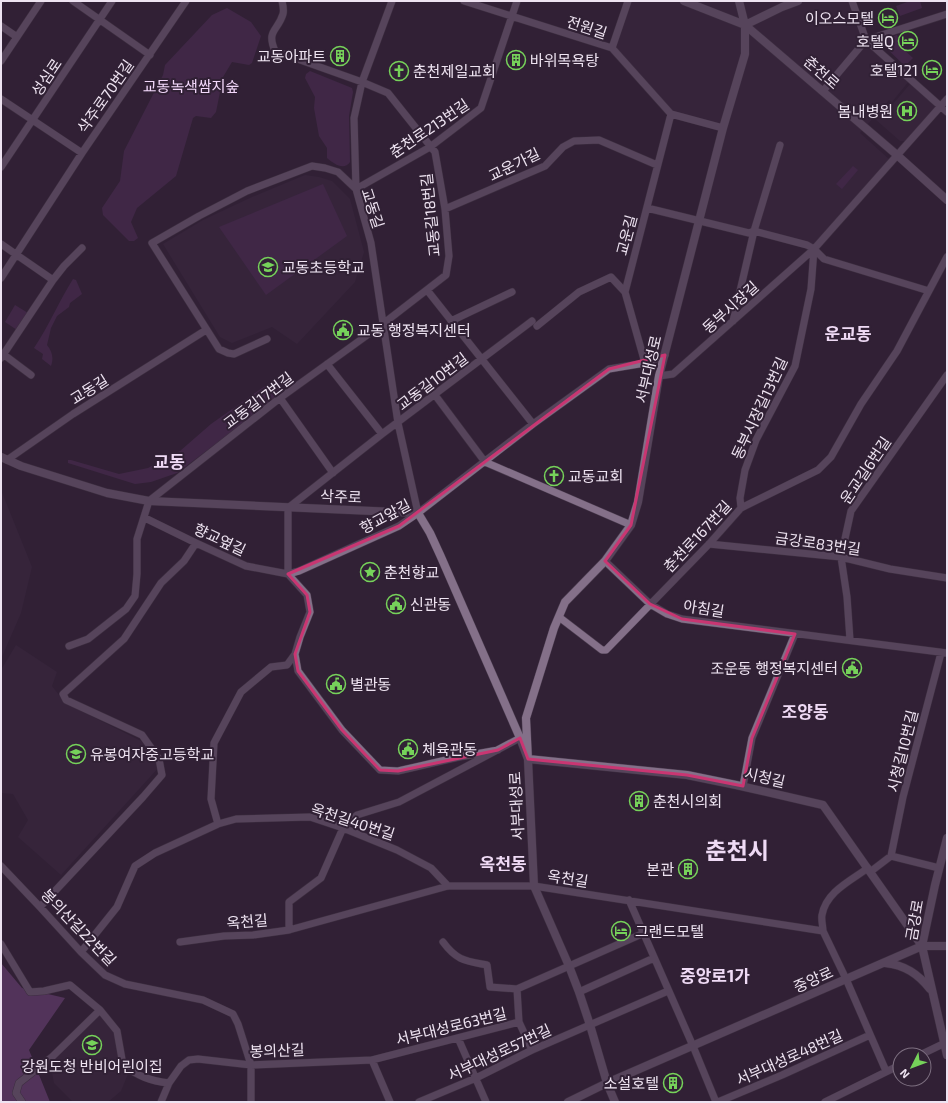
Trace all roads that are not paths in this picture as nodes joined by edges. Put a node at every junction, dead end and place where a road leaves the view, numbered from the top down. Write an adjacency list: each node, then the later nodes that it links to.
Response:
1 (41, 1): 20 (street)
2 (73, 1): 17 (street, 삭주로70번길)
3 (112, 1): 17 (street, 성심로)
4 (186, 1): 23 (street, 삭주로70번길)
5 (282, 1): 25 (street, 교동길18번길)
6 (392, 1): 25 (street)
7 (464, 1): 16 (street, 전원길)
8 (518, 1): 16 (street, 춘천로213번길)
9 (628, 1): 22 (street)
10 (684, 1): 14 (street, 춘천로)
11 (739, 1): 18 (street, 서부대성로)
12 (798, 1): 18 (street)
13 (852, 1): 21 (street)
14 (700, 3): 18 (street, 춘천로)
15 (947, 14): 21 (street)
16 (512, 17): 22 (street, 전원길); 35 (street, 춘천로213번길)
17 (99, 20): 23 (street, 삭주로70번길); 32 (street, 성심로)
18 (745, 25): 26 (street, 춘천로); 33 (street, 서부대성로)
19 (1, 26): 20 (street)
20 (17, 37): 24 (street)
21 (866, 40): 26 (street); 29 (street)
22 (612, 48): 31 (street, 전원길)
23 (150, 55): 36 (street, 삭주로70번길)
24 (1, 61)
25 (362, 82): 35 (street, 교동길18번길); 40 (street)
26 (823, 91): 37 (street, 춘천로)
27 (1, 99): 32 (street, 삭주로70번길)
28 (947, 99): 29 (street, 동부시장길)
29 (940, 106): 30 (street); 37 (street, 동부시장길)
30 (947, 112)
31 (671, 114): 33 (street); 38 (street, 교운길)
32 (32, 120): 36 (street, 삭주로70번길); 39 (street, 성심로)
33 (724, 128): 44 (street, 서부대성로)
34 (780, 145): 45 (street)
35 (430, 147): 40 (street, 춘천로213번길); 43 (street, 교동길18번길)
36 (82, 153): 49 (street, 삭주로70번길)
37 (897, 155): 41 (street, 춘천로); 48 (street, 동부시장길)
38 (657, 165): 42 (street, 교운길); 43 (street, 교운가길)
39 (1, 167)
40 (356, 189): 59 (street, 교동길); 60 (street, 교동길)
41 (947, 200)
42 (647, 208): 44 (street); 56 (street, 교운길)
43 (445, 209): 53 (street, 교동길18번길)
44 (699, 221): 45 (street); 62 (street, 서부대성로)
45 (754, 231): 48 (street); 58 (street)
46 (1, 244): 49 (street)
47 (82, 248): 52 (street)
48 (814, 249): 54 (street); 58 (street, 동부시장길); 80 (street, 동부시장길13번길)
49 (17, 254): 51 (street, 삭주로70번길); 52 (street)
50 (947, 257): 54 (street, 춘천로167번길)
51 (1, 278)
52 (53, 280): 63 (street)
53 (427, 290): 57 (street, 교동길10번길); 59 (street, 교동길18번길)
54 (928, 291): 80 (street, 춘천로167번길)
55 (512, 292): 57 (street)
56 (625, 292): 64 (street, 교동길10번길); 65 (street)
57 (451, 320): 64 (street, 교동길10번길)
58 (733, 321): 69 (street, 동부시장길)
59 (384, 323): 66 (street, 교동길17번길); 72 (street, 교동길)
60 (206, 330): 61 (street, 교동길); 75 (street, 교동길)
61 (267, 339)
62 (665, 355): 65 (street, 향교앞길); 69 (street, 서부대성로)
63 (2, 356): 67 (street)
64 (482, 360): 70 (street, 교동길10번길); 73 (street)
65 (645, 363): 73 (street, 향교앞길)
66 (328, 364): 71 (street, 교동길17번길); 74 (street)
67 (31, 375)
68 (947, 375): 86 (street, 운교길6번길)
69 (659, 376): 83 (street, 서부대성로)
70 (435, 395): 72 (street, 교동길10번길); 76 (street)
71 (280, 398): 77 (street); 78 (street, 교동길17번길)
72 (398, 423): 74 (street, 교동길10번길); 81 (street, 교동길)
73 (533, 424): 76 (street, 향교앞길)
74 (382, 434): 77 (street, 교동길10번길)
75 (4, 458): 78 (street, 삭주로)
76 (485, 462): 81 (street, 향교앞길); 83 (street)
77 (333, 473): 79 (street, 교동길10번길)
78 (149, 501): 79 (street, 삭주로); 82 (street)
79 (288, 508): 81 (street, 삭주로); 88 (street)
80 (741, 508): 85 (street, 춘천로167번길)
81 (418, 514): 88 (street, 향교앞길); 97 (street)
82 (145, 518): 84 (street, 향교옆길); 94 (street)
83 (632, 525): 87 (street, 서부대성로)
84 (196, 543): 88 (street, 향교옆길); 111 (street)
85 (709, 544): 86 (street, 금강로83번길); 90 (street, 춘천로167번길)
86 (841, 556): 89 (street, 금강로83번길); 93 (street, 운교길6번길)
87 (605, 561): 90 (street, 아침길); 91 (street, 서부대성로)
88 (288, 574): 96 (street)
89 (947, 578)
90 (650, 604): 91 (street, 춘천로167번길); 92 (street, 아침길)
91 (559, 617): 99 (street, 서부대성로)
92 (795, 634): 93 (street, 아침길); 100 (street)
93 (850, 640): 95 (street, 아침길)
94 (69, 646)
95 (944, 653): 104 (street, 시청길10번길)
96 (295, 654): 98 (street); 101 (street)
97 (520, 738): 98 (street); 99 (street)
98 (498, 750): 102 (street)
99 (528, 759): 100 (street, 시청길); 109 (street, 서부대성로)
100 (743, 786): 107 (street, 시청길)
101 (218, 824): 102 (street, 옥천길40번길); 120 (street, 옥천길40번길)
102 (343, 828): 108 (street, 옥천길40번길); 112 (street)
103 (947, 838): 106 (street, 금강로)
104 (891, 856): 106 (street); 107 (street)
105 (1, 866): 111 (street, 봉의산길22번길)
106 (939, 868): 118 (street, 금강로)
107 (869, 870): 113 (street); 118 (street, 시청길)
108 (448, 886): 109 (street, 옥천길); 112 (street, 옥천길)
109 (534, 886): 110 (street, 옥천길); 123 (street, 서부대성로)
110 (629, 900): 113 (street, 옥천길); 114 (street)
111 (40, 907): 120 (street, 봉의산길22번길)
112 (290, 930): 115 (street, 옥천길)
113 (823, 931): 124 (street)
114 (644, 933): 121 (street); 123 (street, 서부대성로63번길)
115 (180, 942)
116 (443, 942): 125 (street)
117 (1, 944): 129 (street)
118 (922, 946): 119 (street, 중앙로); 122 (street, 중앙로); 127 (street, 금강로)
119 (947, 946)
120 (81, 952): 140 (street, 봉의산길22번길)
121 (654, 958): 126 (street); 128 (street)
122 (884, 963): 124 (street, 중앙로); 127 (street)
123 (569, 966): 125 (street, 서부대성로63번길); 128 (street, 서부대성로)
124 (846, 979): 132 (street); 135 (street, 중앙로)
125 (517, 989): 130 (street, 서부대성로63번길)
126 (668, 991): 131 (street, 서부대성로57번길); 135 (street)
127 (932, 991): 134 (street, 금강로)
128 (579, 992): 131 (street, 서부대성로)
129 (100, 1010): 144 (street); 146 (street)
130 (519, 1022): 133 (street, 서부대성로63번길); 137 (street)
131 (590, 1025): 137 (street, 서부대성로57번길); 145 (street, 서부대성로)
132 (870, 1034): 142 (street); 154 (street, 서부대성로48번길)
133 (458, 1038): 139 (street, 서부대성로63번길); 143 (street)
134 (946, 1043): 136 (street); 138 (street, 금강로)
135 (693, 1046): 145 (street, 중앙로); 154 (street)
136 (932, 1049)
137 (532, 1050): 143 (street, 서부대성로57번길)
138 (947, 1055)
139 (372, 1060): 140 (street, 봉의산길); 149 (street)
140 (251, 1065): 144 (street, 봉의산길); 148 (street, 봉의산길22번길)
141 (892, 1068): 142 (street)
142 (886, 1071): 155 (street)
143 (476, 1078): 150 (street, 서부대성로57번길); 151 (street)
144 (169, 1083): 147 (street, 봉의산길)
145 (607, 1084): 152 (street, 중앙로); 153 (street, 서부대성로)
146 (22, 1102)
147 (161, 1102)
148 (251, 1102)
149 (390, 1102)
150 (419, 1102)
151 (486, 1102)
152 (568, 1102)
153 (615, 1102)
154 (717, 1102)
155 (825, 1102)

